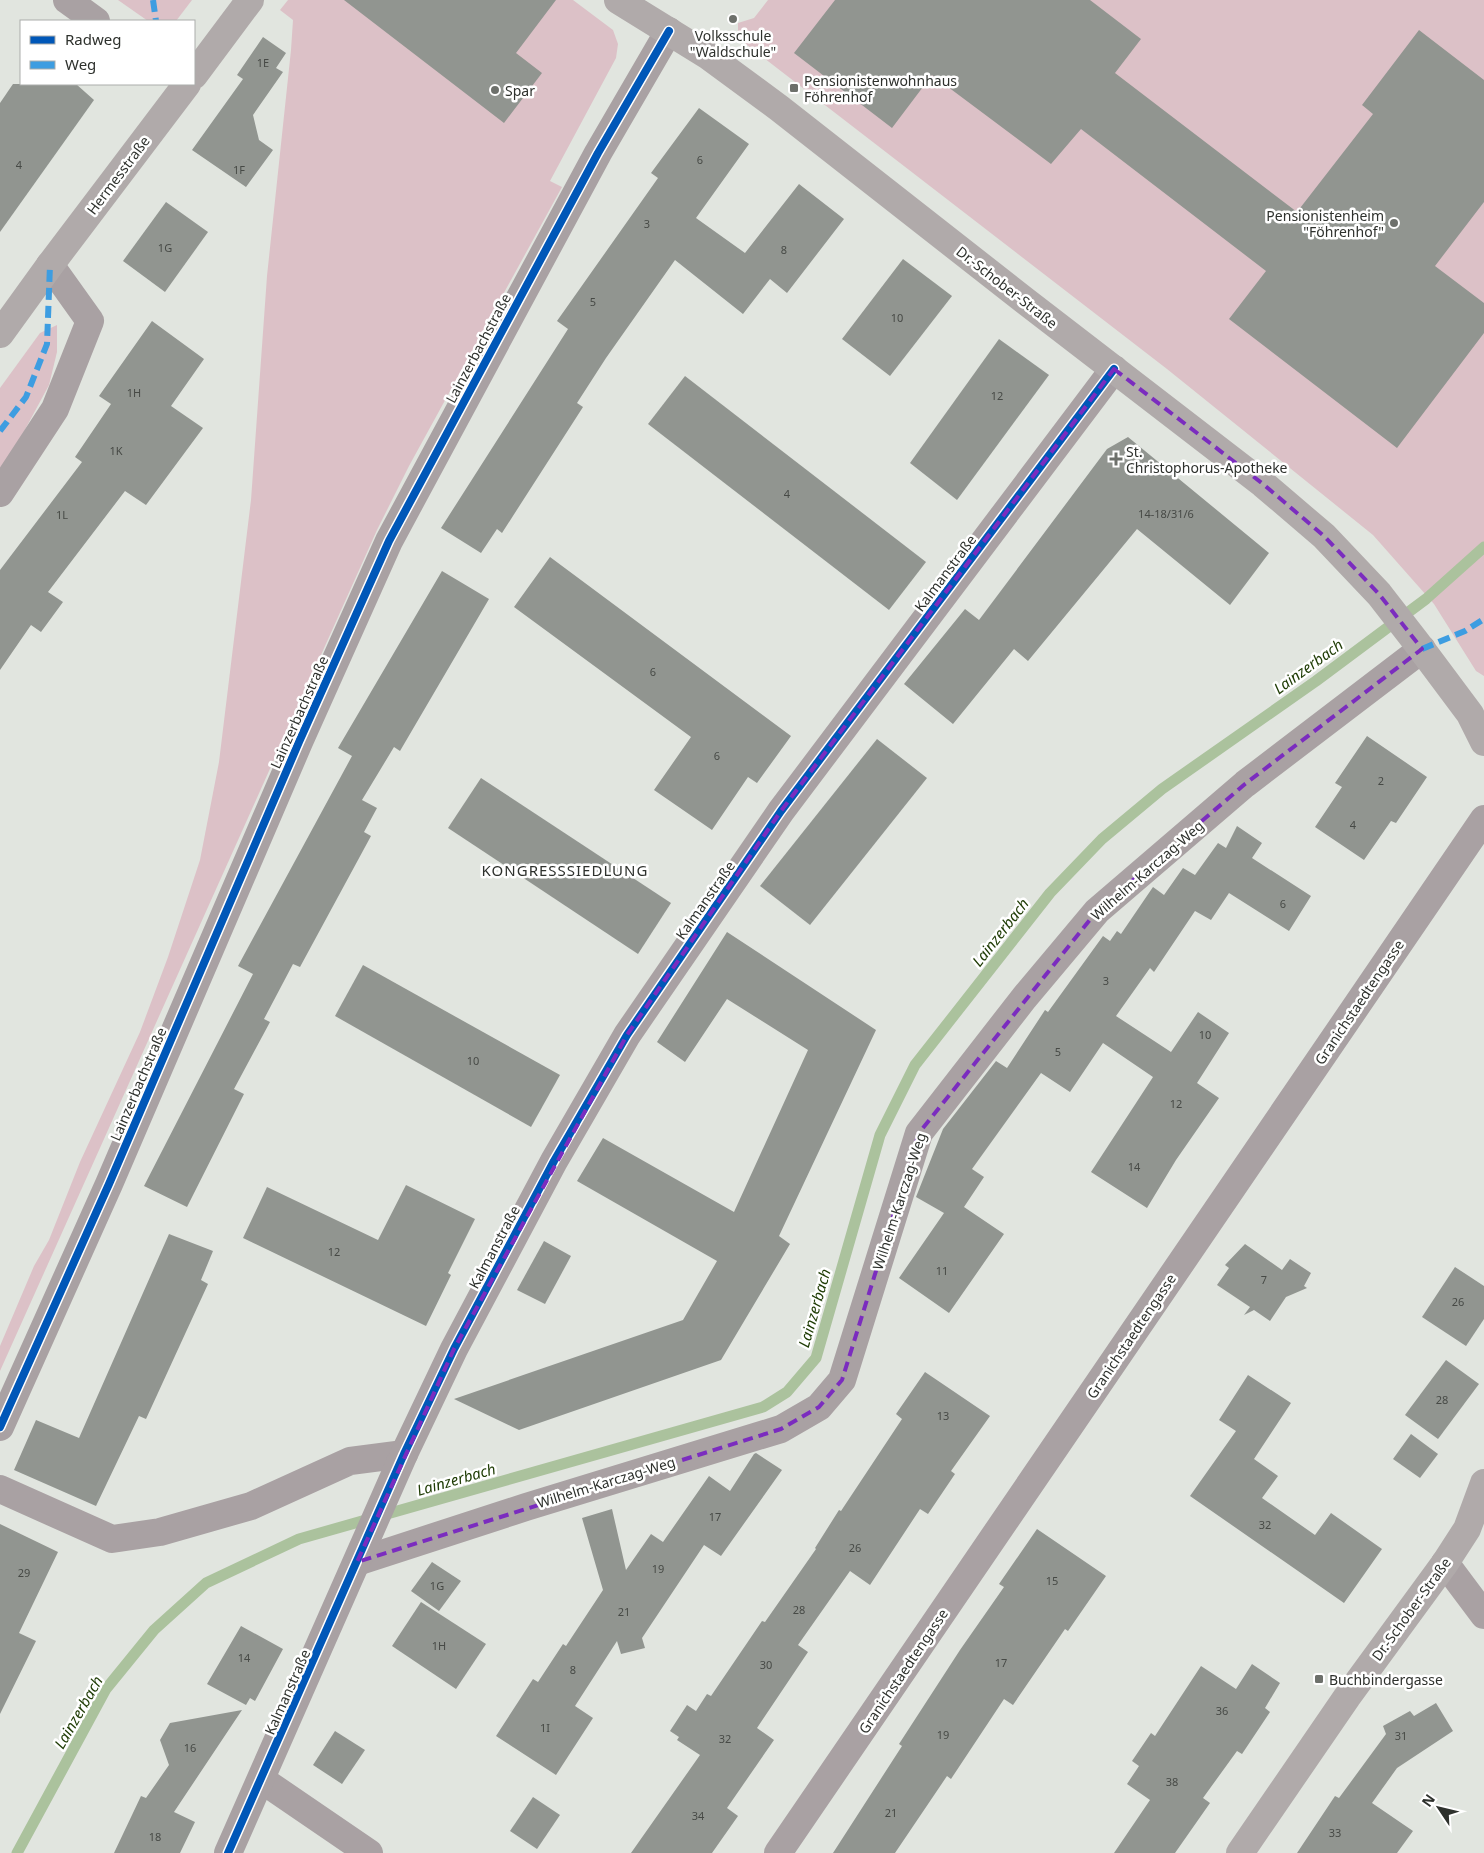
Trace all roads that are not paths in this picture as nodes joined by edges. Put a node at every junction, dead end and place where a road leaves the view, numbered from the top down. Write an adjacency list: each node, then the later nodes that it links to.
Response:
1 (67, 0): 4 (street)
2 (250, 0): 6 (street, Hermesstraße)
3 (618, 0): 5 (street, Dr.-Schober-Straße)
4 (95, 20)
5 (669, 31): 10 (street, Dr.-Schober-Straße); 15 (street, Lainzerbachstraße)
6 (195, 72)
7 (185, 85): 8 (street, Hermesstraße)
8 (50, 265): 9 (street, Hermesstraße); 11 (street)
9 (0, 334)
10 (1114, 369): 12 (street, Dr.-Schober-Straße); 16 (street, Kalmanstraße)
11 (0, 493)
12 (1419, 646): 13 (street); 19 (street, Wilhelm-Karczag-Weg)
13 (1484, 742)
14 (1484, 820): 25 (street, Granichstaedtengasse)
15 (0, 1426)
16 (404, 1454): 18 (street); 19 (street, Kalmanstraße)
17 (1484, 1482): 20 (street, Dr.-Schober-Straße)
18 (0, 1489)
19 (362, 1551): 22 (street, Kalmanstraße)
20 (1445, 1564): 21 (street); 26 (street, Dr.-Schober-Straße)
21 (1484, 1615)
22 (262, 1780): 23 (street, Kalmanstraße); 24 (street)
23 (228, 1853)
24 (369, 1853)
25 (778, 1853)
26 (1240, 1853)

